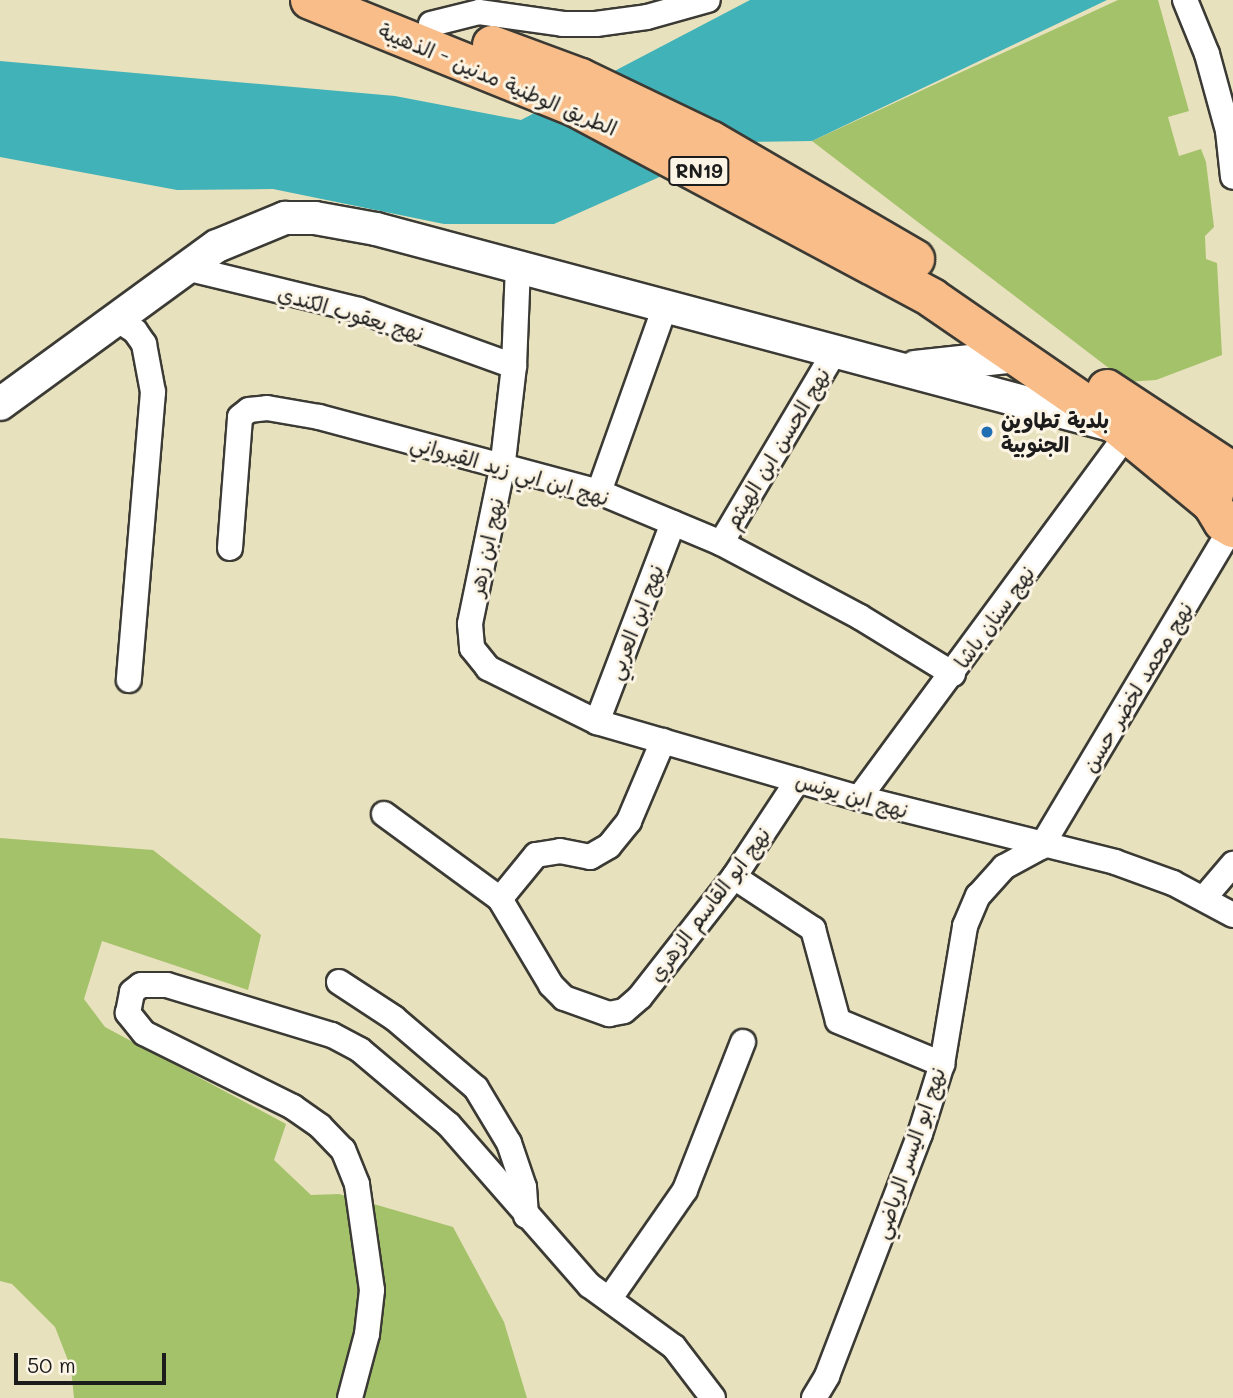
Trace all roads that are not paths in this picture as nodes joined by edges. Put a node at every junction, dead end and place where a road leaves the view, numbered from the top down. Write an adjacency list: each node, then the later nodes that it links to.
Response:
1 (310, 0): 7 (main road, الطريق الوطنية مدنين - الذهيبة / RN19)
2 (364, 0): 6 (main road, الطريق الوطنية مدنين - الذهيبة / RN19)
3 (708, 0): 5 (street)
4 (1185, 0): 8 (street)
5 (641, 8): 6 (street)
6 (431, 24): 7 (main road, الطريق الوطنية مدنين - الذهيبة / RN19)
7 (467, 48): 11 (main road, الطريق الوطنية مدنين - الذهيبة / RN19)
8 (1233, 177)
9 (518, 266): 10 (street); 12 (street); 17 (street, نهج ابن زهر)
10 (186, 268): 13 (street); 17 (street, نهج يعقوب الكندي)
11 (943, 296): 14 (main road, الطريق الوطنية مدنين - الذهيبة / RN19); 16 (street)
12 (665, 307): 15 (street); 23 (street)
13 (115, 318): 19 (street); 30 (street)
14 (1024, 347): 16 (street); 20 (main road, الطريق الوطنية مدنين - الذهيبة / RN19); 22 (main road, الطريق الوطنية مدنين - الذهيبة / RN19)
15 (834, 354): 18 (street); 26 (street, نهج الحسن ابن الهيثم)
16 (928, 365): 18 (street)
17 (514, 366): 21 (street, نهج ابن زهر)
18 (886, 368): 20 (street)
19 (0, 404)
20 (1123, 431): 24 (main road, الطريق الوطنية مدنين - الذهيبة / RN19); 29 (street, نهج سنان باشا)
21 (502, 468): 23 (street, نهج ابن ابي زيد القيرواني); 27 (street, نهج ابن ابي زيد القيرواني); 28 (street, نهج ابن زهر)
22 (1231, 470): 24 (main road, RN19)
23 (599, 492): 25 (street, نهج ابن ابي زيد القيرواني)
24 (1226, 520): 36 (street, نهج محمد لخضر حسن)
25 (673, 523): 26 (street, نهج ابن ابي زيد القيرواني); 31 (street, نهج ابن العربي)
26 (721, 543): 29 (street, نهج ابن ابي زيد القيرواني)
27 (230, 548)
28 (478, 658): 31 (street, نهج ابن يونس)
29 (953, 674): 34 (street, نهج سنان باشا)
30 (129, 680)
31 (597, 722): 32 (street, نهج ابن يونس)
32 (663, 741): 33 (street, نهج ابن يونس); 40 (street)
33 (798, 780): 34 (street, نهج ابن يونس); 38 (street, نهج ابو القاسم الزهري)
34 (859, 799): 36 (street, نهج ابن يونس)
35 (384, 814): 40 (street)
36 (1041, 847): 39 (street, نهج ابن يونس); 44 (street, نهج ابو اليسر الرياضي)
37 (1233, 864): 39 (street)
38 (734, 877): 40 (street, نهج ابو القاسم الزهري); 44 (street)
39 (1204, 898): 41 (street, نهج ابن يونس)
40 (499, 899)
41 (1233, 915)
42 (339, 982): 45 (street)
43 (743, 1042): 46 (street)
44 (942, 1064): 49 (street, نهج ابو اليسر الرياضي)
45 (526, 1216): 46 (street); 47 (street)
46 (610, 1298): 48 (street)
47 (350, 1398)
48 (713, 1398)
49 (814, 1398)

